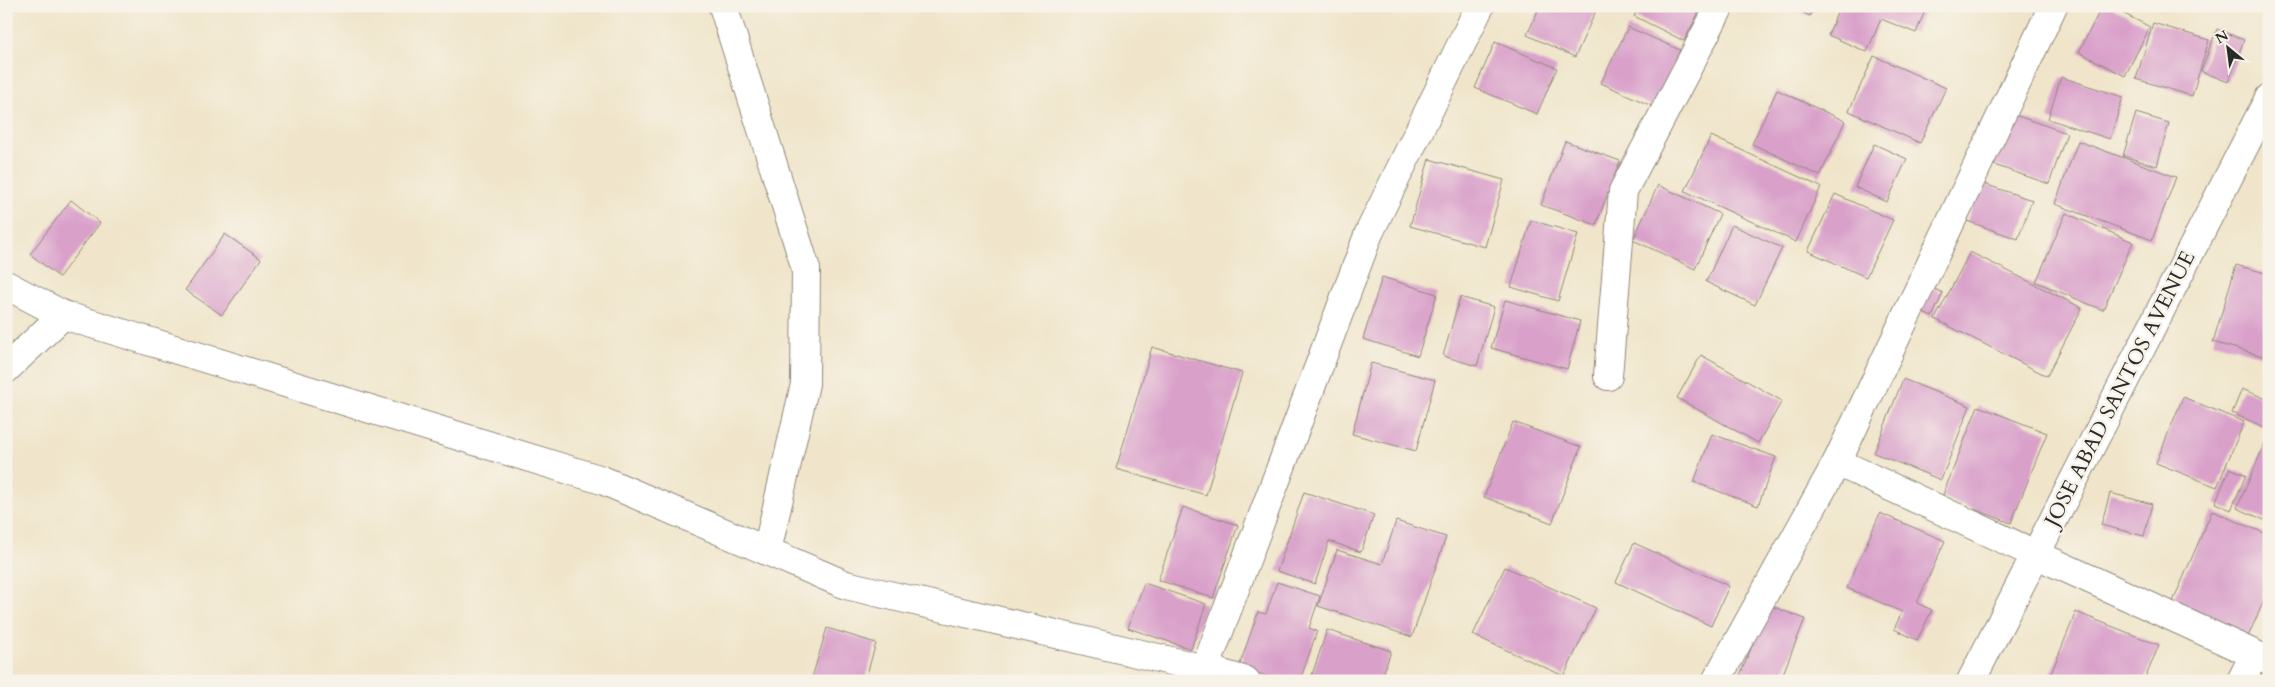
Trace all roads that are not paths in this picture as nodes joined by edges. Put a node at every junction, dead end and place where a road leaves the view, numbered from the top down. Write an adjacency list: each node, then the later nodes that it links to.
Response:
1 (723, 6): 11 (main road)
2 (1480, 6): 14 (main road)
3 (1720, 6): 9 (main road)
4 (2054, 6): 10 (main road)
5 (2269, 98): 12 (main road, JOSE ABAD SANTOS AVENUE)
6 (6, 284): 7 (main road)
7 (63, 315): 8 (main road); 11 (main road)
8 (6, 369)
9 (1608, 376)
10 (1837, 462): 12 (main road); 16 (main road)
11 (767, 551): 14 (main road)
12 (2035, 554): 13 (main road); 17 (main road, JOSE ABAD SANTOS AVENUE)
13 (2262, 658): 18 (main road)
14 (1194, 672): 15 (main road)
15 (1246, 681)
16 (1716, 681)
17 (1971, 681)
18 (2241, 681)

